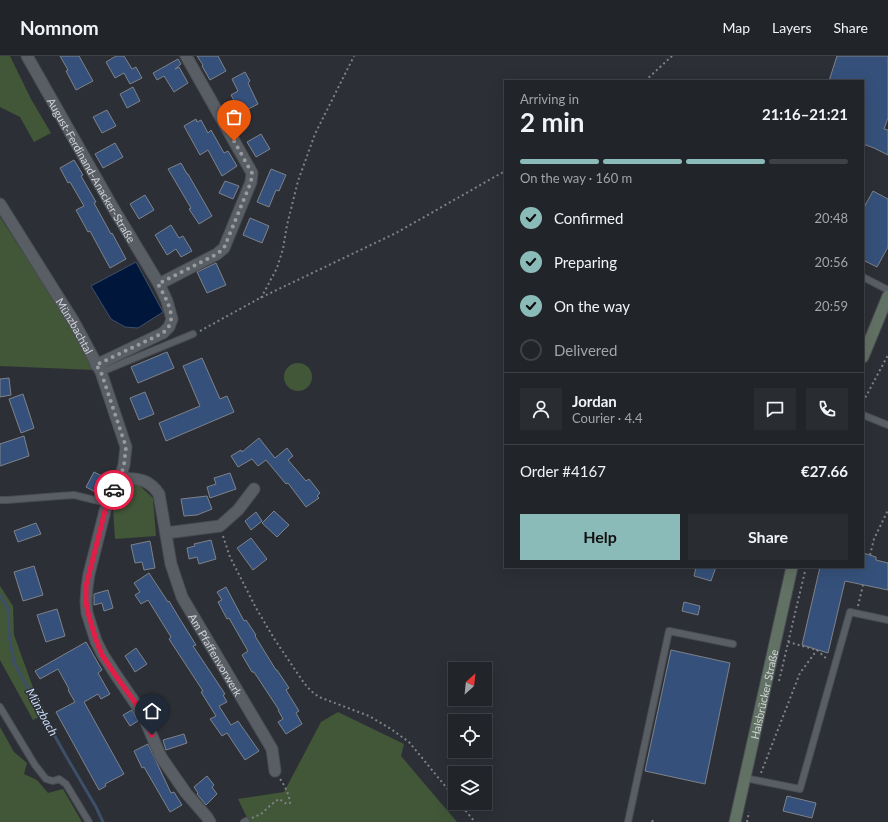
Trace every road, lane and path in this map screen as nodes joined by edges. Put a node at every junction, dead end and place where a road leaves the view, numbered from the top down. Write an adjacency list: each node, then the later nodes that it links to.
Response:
1 (27, 56): 9 (street, August-Ferdinand-Anacker-Straße)
2 (186, 56): 9 (street)
3 (354, 56): 12 (path)
4 (672, 56): 5 (path)
5 (646, 80)
6 (504, 172): 12 (path)
7 (0, 204): 16 (street, Münzbachtal)
8 (864, 278): 10 (lane)
9 (158, 284): 16 (street, August-Ferdinand-Anacker-Straße)
10 (888, 290)
11 (888, 296): 14 (main road)
12 (260, 298): 13 (path)
13 (193, 334): 16 (lane)
14 (864, 355)
15 (888, 355): 17 (path)
16 (98, 368): 20 (street, Münzbachtal)
17 (864, 400)
18 (864, 415): 19 (lane)
19 (888, 425)
20 (120, 478): 23 (street, Münzbachtal); 26 (street, Am Pfaffenvorwerk)
21 (254, 489): 25 (street)
22 (0, 500): 23 (lane)
23 (107, 503): 44 (street, Münzbachtal)
24 (888, 510): 27 (path)
25 (220, 526): 26 (street); 41 (path)
26 (166, 533): 39 (street, Am Pfaffenvorwerk)
27 (870, 555)
28 (792, 568): 40 (main road, Halsbrücker Straße)
29 (806, 568): 33 (path)
30 (863, 585): 31 (path)
31 (856, 613): 32 (lane); 40 (lane)
32 (888, 620)
33 (788, 642): 35 (path); 37 (path)
34 (733, 644): 47 (lane)
35 (817, 650): 36 (path); 40 (path)
36 (828, 661)
37 (777, 688)
38 (0, 707): 43 (lane)
39 (275, 771): 45 (path)
40 (750, 779): 48 (main road, Halsbrücker Straße)
41 (448, 789)
42 (465, 810): 46 (path)
43 (89, 822)
44 (210, 822)
45 (245, 822)
46 (475, 822)
47 (628, 822)
48 (735, 822)

